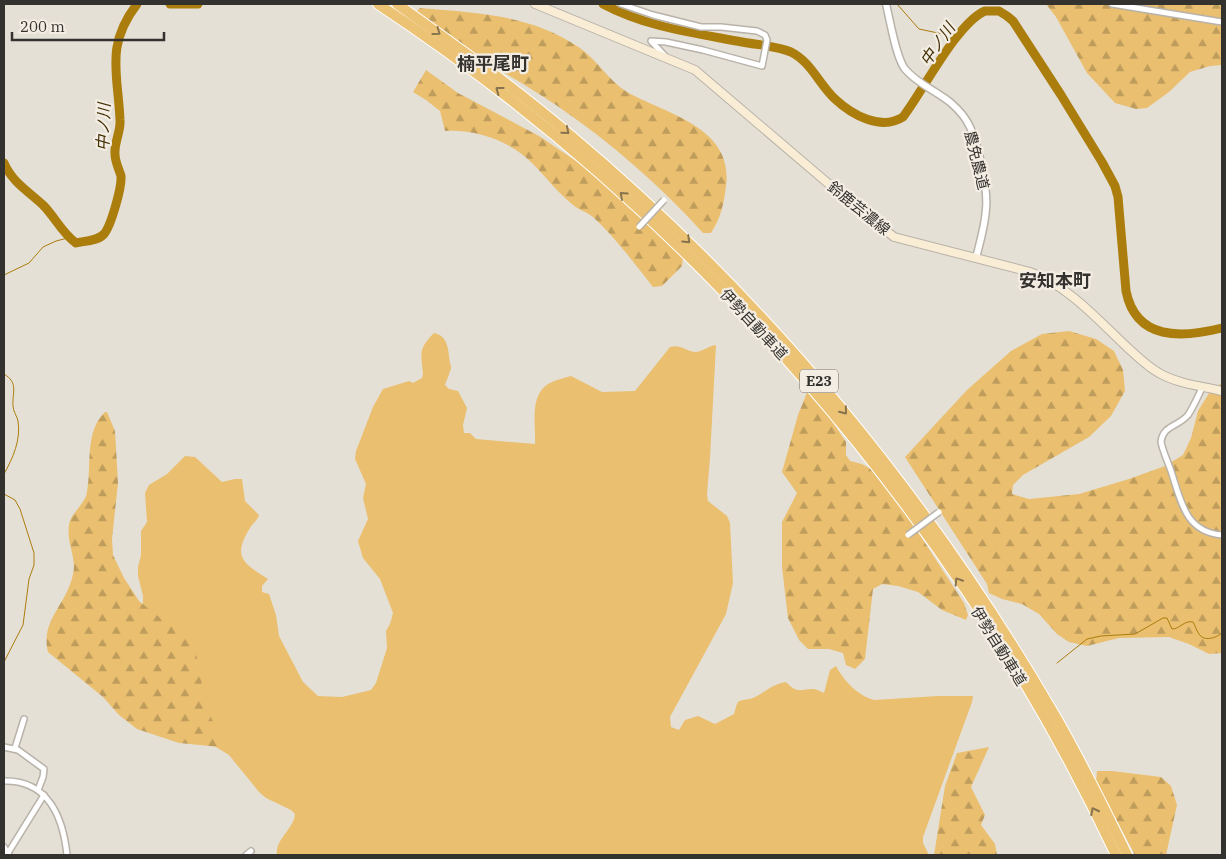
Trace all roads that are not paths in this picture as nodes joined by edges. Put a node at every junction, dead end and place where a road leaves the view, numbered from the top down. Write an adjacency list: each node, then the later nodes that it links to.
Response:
1 (378, 4): 6 (highway, 伊勢自動車道 / E23)
2 (535, 4): 8 (main road, 鈴鹿芸濃線)
3 (621, 4): 8 (street)
4 (886, 4): 11 (street, 農免農道)
5 (1112, 4): 7 (street)
6 (395, 7): 28 (highway, 伊勢自動車道 / E23, one-way to 6); 29 (highway, 伊勢自動車道 / E23, one-way to 29)
7 (1222, 22)
8 (665, 56): 11 (main road, 鈴鹿芸濃線)
9 (664, 200): 10 (street, bridge)
10 (639, 227)
11 (976, 258): 12 (main road, 鈴鹿芸濃線)
12 (1203, 386): 13 (main road, 鈴鹿芸濃線); 16 (street)
13 (1222, 391)
14 (940, 512): 15 (street, bridge)
15 (908, 535)
16 (1222, 535)
17 (24, 719): 19 (street)
18 (4, 747): 19 (street)
19 (15, 748): 21 (street)
20 (4, 781): 21 (street)
21 (38, 790): 22 (street)
22 (44, 796): 25 (street); 26 (street)
23 (4, 847): 25 (street)
24 (251, 850): 27 (street)
25 (9, 854)
26 (67, 855)
27 (246, 855)
28 (1116, 855)
29 (1127, 855)

